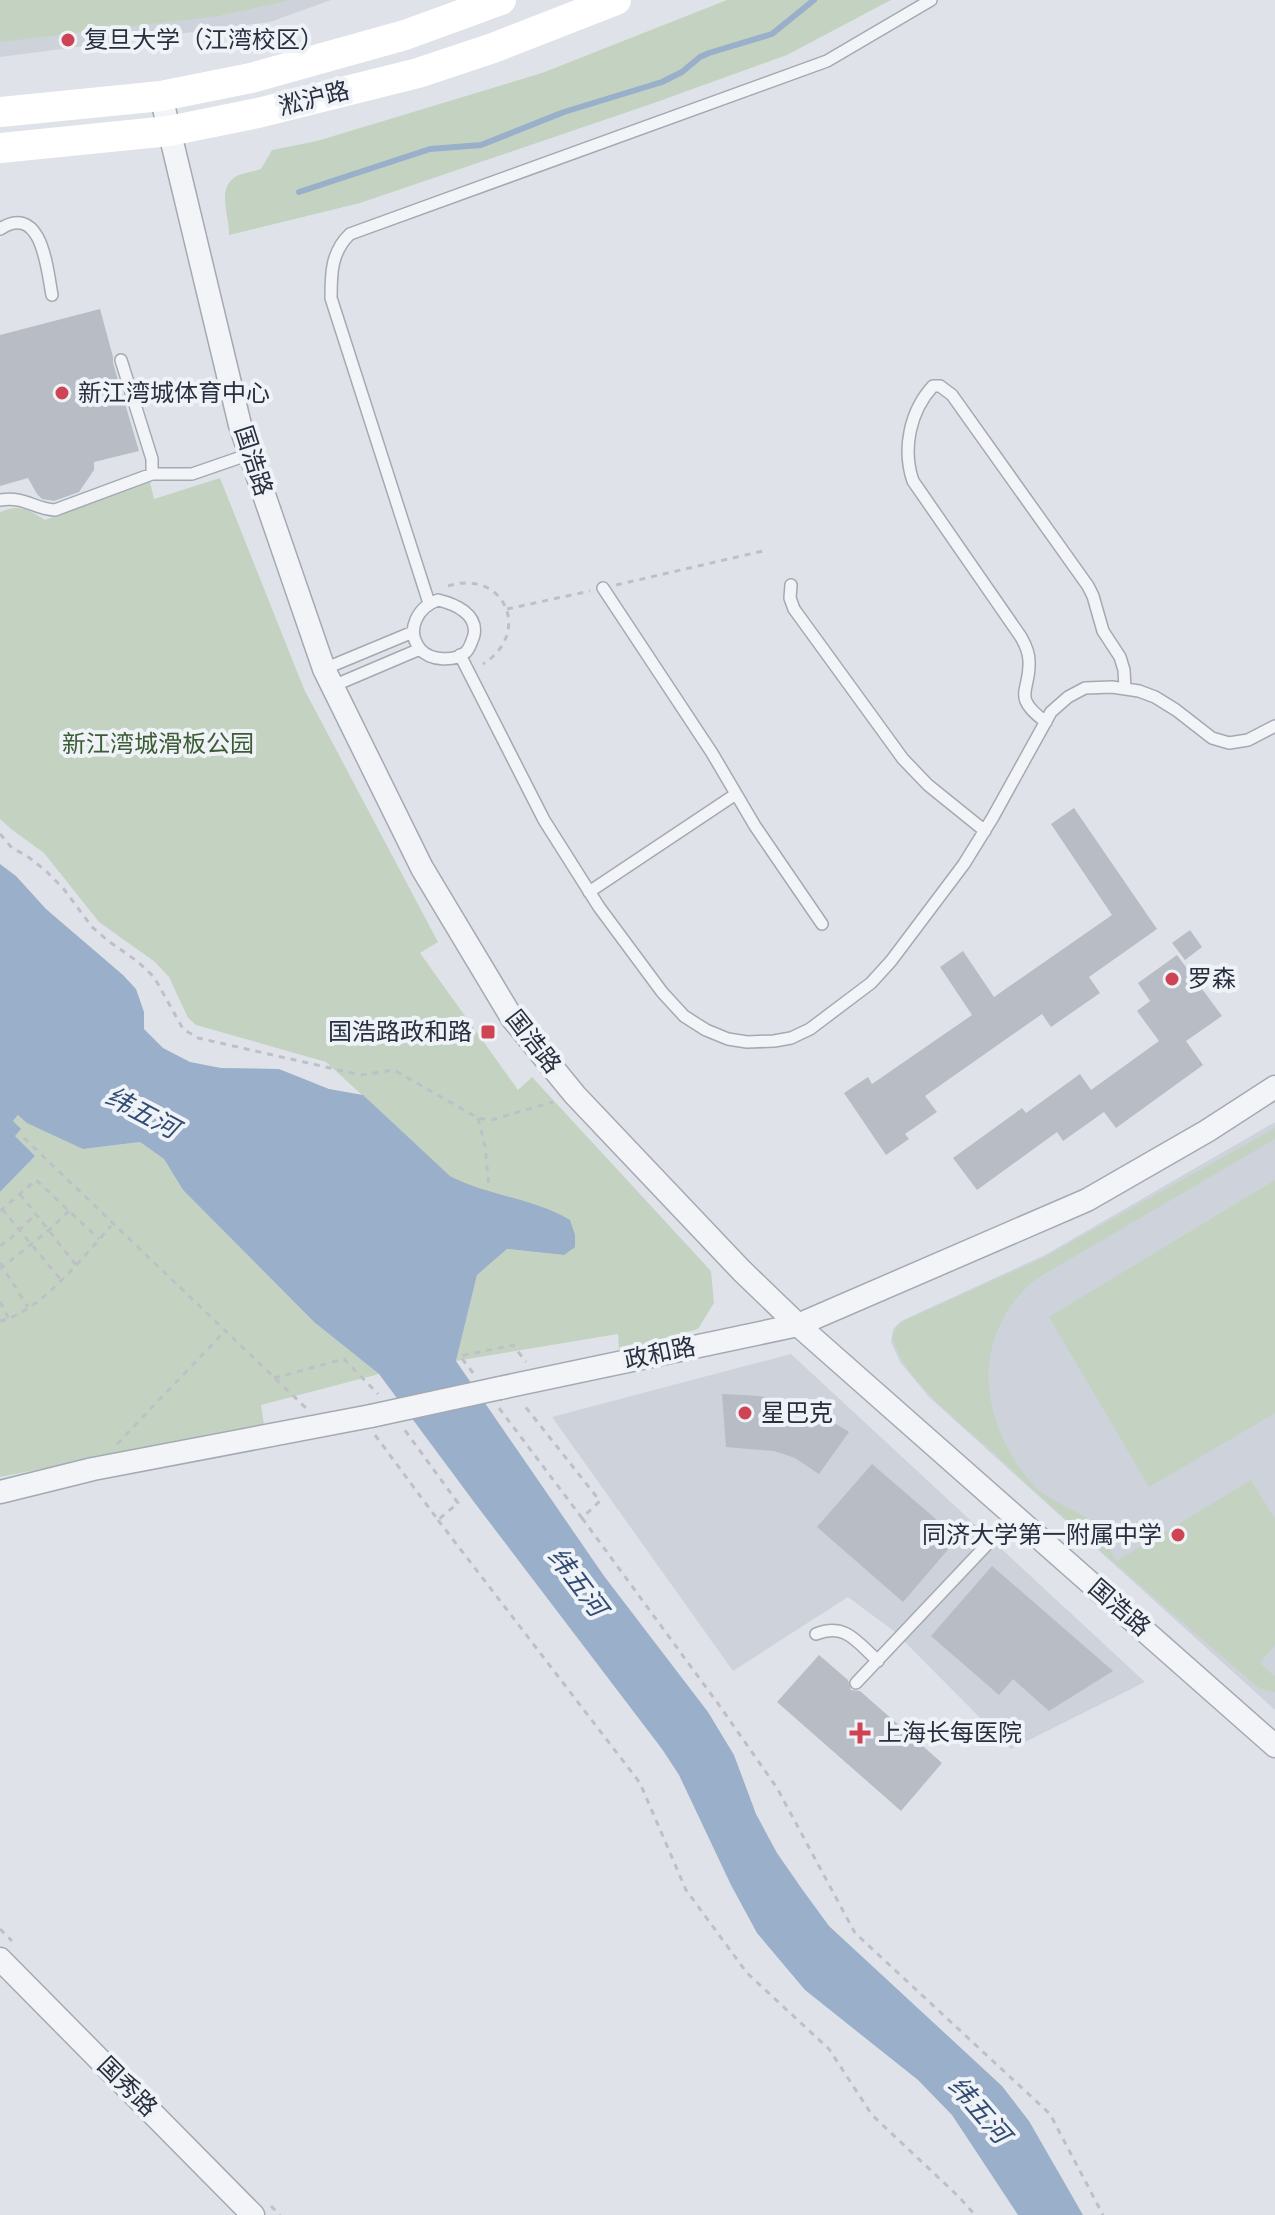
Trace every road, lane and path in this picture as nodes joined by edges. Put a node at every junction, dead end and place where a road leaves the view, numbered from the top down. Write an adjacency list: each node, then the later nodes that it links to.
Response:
1 (501, 0): 4 (main road, 淞沪路)
2 (616, 0): 6 (main road, 淞沪路)
3 (931, 0): 17 (lane)
4 (161, 96): 5 (main road, 淞沪路); 6 (street, 国浩路)
5 (0, 112)
6 (169, 131): 7 (main road, 淞沪路); 11 (street, 国浩路)
7 (0, 148)
8 (0, 229): 9 (lane)
9 (52, 295)
10 (121, 360): 12 (lane)
11 (250, 454): 12 (lane); 22 (street, 国浩路)
12 (152, 474): 13 (lane)
13 (0, 500)
14 (763, 551): 16 (path)
15 (791, 585): 27 (lane)
16 (603, 588): 18 (path); 26 (lane)
17 (429, 603): 19 (lane); 21 (lane)
18 (507, 609)
19 (413, 632): 20 (lane); 22 (lane)
20 (420, 649): 21 (lane); 22 (lane)
21 (460, 655): 29 (lane)
22 (328, 678): 32 (street, 国浩路)
23 (1125, 689): 24 (lane); 24 (lane); 25 (lane)
24 (1046, 722): 27 (lane)
25 (1275, 726)
26 (736, 794): 29 (lane); 30 (lane)
27 (985, 831): 29 (lane)
28 (0, 834): 33 (path)
29 (589, 892)
30 (822, 924)
31 (1275, 1087): 53 (street, 政和路)
32 (575, 1095): 33 (path); 53 (street, 国浩路)
33 (478, 1118): 35 (path)
34 (24, 1138): 40 (path)
35 (489, 1188)
36 (20, 1194): 37 (path); 38 (path); 39 (path)
37 (1, 1210): 41 (path)
38 (69, 1211): 42 (path); 43 (path)
39 (36, 1214): 41 (path); 42 (path)
40 (112, 1225): 43 (path); 54 (path)
41 (20, 1230): 44 (path); 45 (path)
42 (49, 1230): 44 (path); 46 (path)
43 (99, 1239): 46 (path)
44 (32, 1244): 47 (path); 48 (path)
45 (0, 1246)
46 (76, 1265): 48 (path)
47 (1, 1266): 50 (path)
48 (61, 1280): 50 (path)
49 (0, 1302): 51 (path)
50 (28, 1307): 51 (path)
51 (9, 1319): 52 (path)
52 (0, 1321)
53 (798, 1325): 56 (street, 政和路); 64 (street, 国浩路)
54 (225, 1331): 55 (path); 62 (path)
55 (274, 1378): 58 (path); 61 (path)
56 (539, 1380): 57 (street, 政和路); 57 (path)
57 (497, 1390): 59 (street, 政和路, bridge); 65 (path); 65 (path)
58 (379, 1395)
59 (367, 1417): 61 (street, 政和路); 66 (path)
60 (397, 1419): 66 (path)
61 (312, 1428): 62 (street, 政和路)
62 (93, 1469): 63 (street, 政和路)
63 (0, 1492)
64 (1014, 1516): 68 (lane); 70 (street, 国浩路)
65 (582, 1518): 74 (path)
66 (438, 1520): 73 (path)
67 (816, 1634): 68 (lane)
68 (878, 1661): 69 (lane)
69 (856, 1683)
70 (1273, 1740)
71 (0, 1959): 72 (street, 国秀路)
72 (253, 2215)
73 (975, 2215)
74 (1103, 2215)

